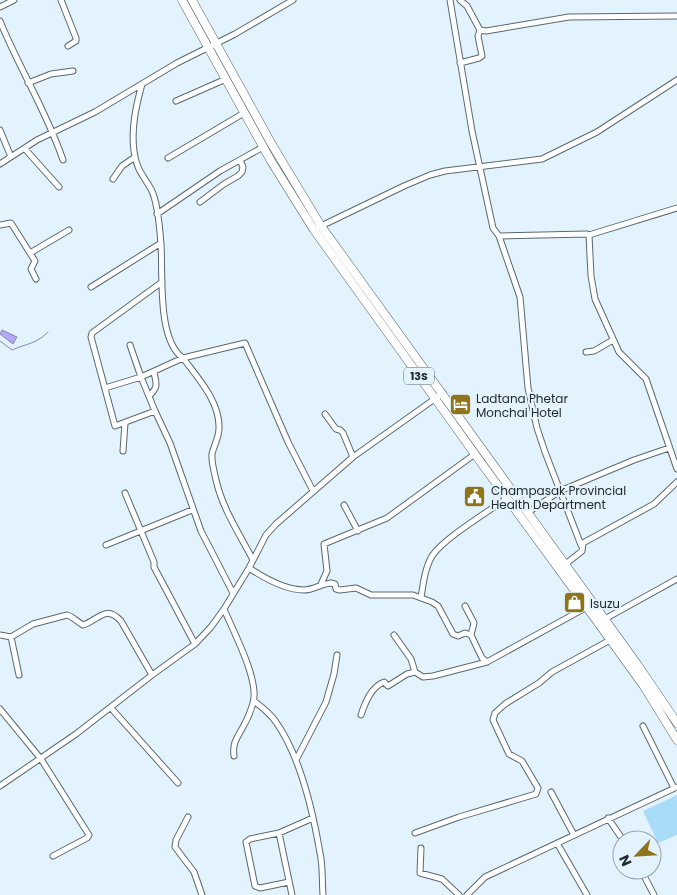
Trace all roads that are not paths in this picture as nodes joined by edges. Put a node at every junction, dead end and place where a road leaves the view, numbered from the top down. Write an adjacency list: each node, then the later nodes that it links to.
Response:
1 (14, 0): 8 (street)
2 (61, 0): 13 (street)
3 (182, 0): 14 (highway, 13S)
4 (192, 0): 12 (highway, 13S)
5 (293, 0): 12 (street)
6 (450, 0): 15 (street)
7 (460, 0): 11 (street)
8 (1, 4)
9 (677, 16): 11 (street)
10 (0, 21): 19 (street)
11 (480, 30): 15 (street)
12 (216, 44): 14 (street); 29 (highway, 13S)
13 (68, 46)
14 (208, 48): 17 (highway, 13S); 20 (street)
15 (460, 63): 35 (street)
16 (73, 71): 19 (street)
17 (226, 79): 21 (street); 22 (highway, 13S)
18 (677, 80): 35 (street)
19 (28, 83): 24 (street)
20 (142, 84): 24 (street); 27 (street)
21 (176, 100)
22 (244, 112): 25 (highway, 13S); 30 (street)
23 (0, 130): 28 (street)
24 (53, 132): 26 (street); 31 (street)
25 (263, 147): 32 (street); 33 (highway, 13S)
26 (24, 149): 28 (street); 37 (street)
27 (135, 156): 36 (street); 40 (street)
28 (11, 157): 34 (street)
29 (279, 157): 33 (highway); 42 (highway, 13S)
30 (168, 158)
31 (63, 160)
32 (240, 160): 38 (street); 40 (street)
33 (271, 161): 42 (highway, 13S)
34 (0, 164)
35 (480, 168): 42 (street); 45 (street)
36 (113, 179)
37 (59, 187)
38 (200, 202)
39 (677, 208): 44 (street)
40 (157, 214): 46 (street)
41 (0, 225): 47 (street)
42 (317, 228): 58 (highway, 13S); 60 (highway, 13S)
43 (69, 230): 47 (street)
44 (589, 235): 45 (street); 51 (street)
45 (499, 236): 71 (street)
46 (161, 243): 49 (street); 50 (street)
47 (30, 253): 48 (street)
48 (36, 279)
49 (162, 282): 54 (street); 57 (street)
50 (90, 287)
51 (613, 340): 53 (street); 64 (street)
52 (130, 346): 56 (street)
53 (586, 352)
54 (183, 358): 55 (street); 70 (street); 81 (street)
55 (154, 372): 56 (street); 59 (street)
56 (141, 377): 57 (street); 59 (street)
57 (105, 388): 63 (street)
58 (443, 393): 60 (street); 76 (highway, 13S)
59 (149, 396): 61 (street)
60 (435, 398): 66 (highway, 13S); 67 (street)
61 (154, 411): 63 (street); 75 (street)
62 (325, 414): 67 (street)
63 (125, 423): 65 (street)
64 (669, 448): 68 (street); 71 (street)
65 (123, 451)
66 (474, 454): 73 (highway, 13S); 78 (street)
67 (353, 457): 70 (street)
68 (677, 469)
69 (677, 482): 80 (street)
70 (313, 490): 81 (street)
71 (560, 491): 76 (street); 80 (street)
72 (125, 493): 77 (street)
73 (507, 498): 82 (highway, 13S); 87 (street)
74 (344, 505): 78 (street)
75 (192, 510): 77 (street); 86 (street)
76 (527, 513): 82 (highway, 13S)
77 (141, 530): 79 (street); 97 (street)
78 (358, 531): 85 (street)
79 (106, 545)
80 (581, 545): 82 (street)
81 (253, 560): 83 (street)
82 (562, 567): 89 (highway, 13S); 91 (highway, 13S)
83 (249, 568): 85 (street); 86 (street)
84 (677, 579): 91 (street)
85 (321, 584): 87 (street)
86 (233, 593): 90 (street)
87 (421, 598): 94 (street)
88 (465, 606): 94 (street)
89 (587, 607): 91 (highway, 13S); 99 (street)
90 (224, 609): 97 (street); 103 (street)
91 (602, 621): 96 (highway, 13S); 107 (highway, 13S)
92 (0, 635): 95 (street)
93 (394, 635): 100 (street)
94 (471, 635): 99 (street)
95 (11, 637): 101 (street); 102 (street)
96 (610, 640): 109 (highway, 13S); 122 (street)
97 (195, 644): 102 (street)
98 (337, 655): 112 (street)
99 (487, 662): 100 (street)
100 (415, 672): 106 (street)
101 (19, 675)
102 (152, 675): 104 (street)
103 (254, 701): 110 (street); 112 (street)
104 (111, 708): 111 (street); 113 (street)
105 (0, 709): 111 (street)
106 (361, 715)
107 (677, 723)
108 (642, 726): 115 (street)
109 (677, 740)
110 (234, 756)
111 (41, 759): 114 (street); 126 (street)
112 (296, 760): 118 (street)
113 (178, 783)
114 (0, 786)
115 (675, 787): 119 (street)
116 (551, 792): 123 (street)
117 (188, 817): 129 (street)
118 (313, 818): 121 (street); 131 (street)
119 (608, 818): 120 (street); 123 (street)
120 (616, 830)
121 (279, 833): 128 (street); 128 (street)
122 (415, 833)
123 (574, 835): 124 (street)
124 (557, 843): 133 (street); 134 (street)
125 (421, 848): 132 (street)
126 (53, 856)
127 (646, 880): 135 (street)
128 (289, 882): 130 (street)
129 (202, 895)
130 (292, 895)
131 (323, 895)
132 (458, 895)
133 (467, 895)
134 (587, 895)
135 (654, 895)

